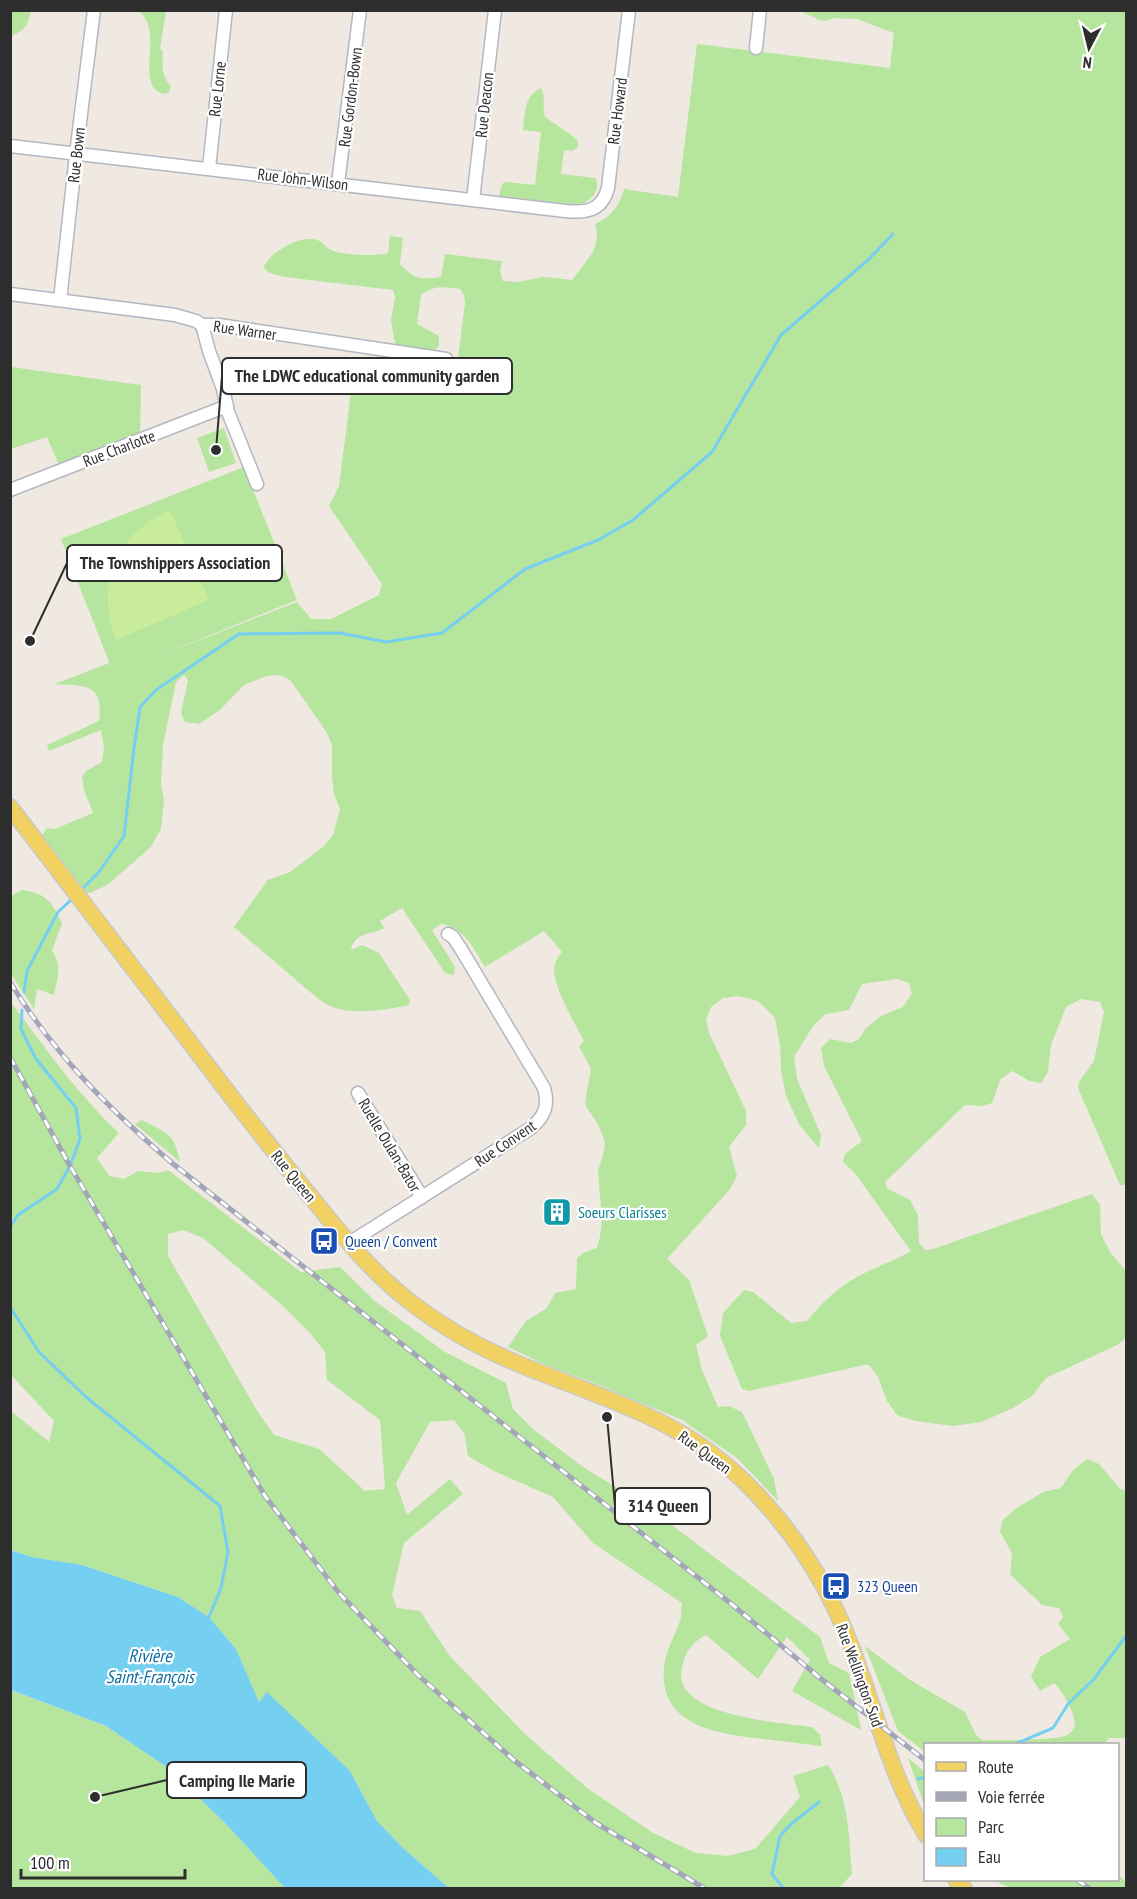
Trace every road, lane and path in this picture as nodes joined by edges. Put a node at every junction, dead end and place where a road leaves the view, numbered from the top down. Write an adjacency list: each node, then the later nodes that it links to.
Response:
1 (94, 10): 9 (street, Rue Bown)
2 (226, 10): 10 (street, Rue Lorne)
3 (360, 10): 11 (street, Rue Gordon-Bown)
4 (495, 10): 12 (street, Rue Deacon)
5 (629, 10): 13 (street, Rue Howard)
6 (760, 10): 7 (street)
7 (756, 48)
8 (10, 146): 9 (street, Rue John-Wilson)
9 (76, 153): 10 (street, Rue John-Wilson); 15 (street, Rue Bown)
10 (209, 168): 11 (street, Rue John-Wilson)
11 (338, 183): 12 (street, Rue John-Wilson)
12 (473, 200): 13 (street, Rue John-Wilson)
13 (595, 208)
14 (10, 294): 15 (street, Rue Warner)
15 (60, 300): 16 (street, Rue Warner)
16 (202, 325): 17 (street, Rue Warner); 18 (street)
17 (446, 359)
18 (227, 406): 19 (street); 20 (street, Rue Charlotte)
19 (257, 484)
20 (10, 490)
21 (10, 807): 25 (main road, Rue Queen)
22 (448, 934): 24 (street, Rue Convent)
23 (358, 1093): 24 (street, Ruelle Oulan-Bator)
24 (422, 1197): 25 (street, Rue Convent)
25 (349, 1243): 26 (main road, Rue Queen)
26 (782, 1522): 27 (main road, Rue Wellington Sud)
27 (924, 1832)

